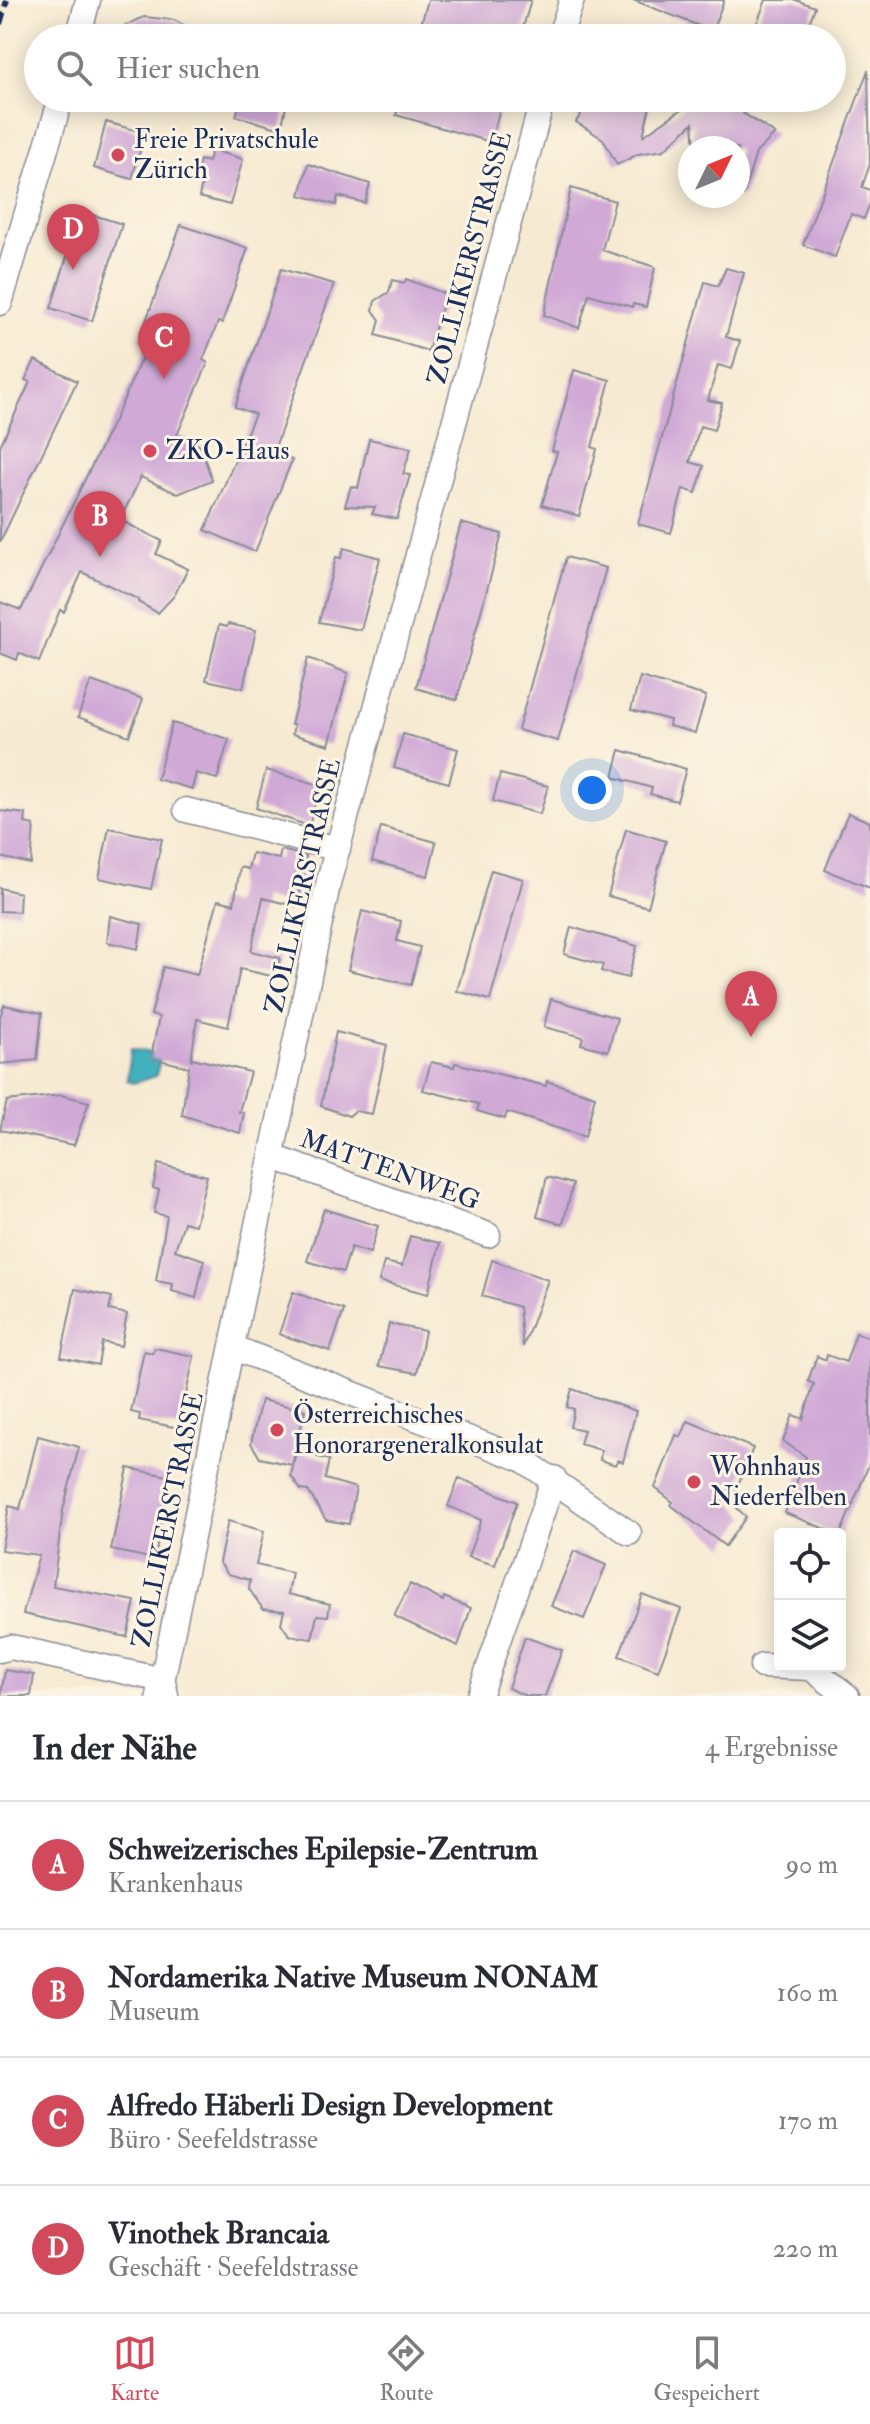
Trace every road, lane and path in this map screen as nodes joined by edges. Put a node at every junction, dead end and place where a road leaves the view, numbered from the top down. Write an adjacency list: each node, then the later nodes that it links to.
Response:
1 (88, 0): 3 (street)
2 (572, 0): 4 (street)
3 (82, 24)
4 (564, 24)
5 (57, 112): 7 (street)
6 (539, 112): 9 (street, ZOLLIKERSTRASSE)
7 (0, 303)
8 (186, 810): 9 (street)
9 (338, 849): 10 (street, ZOLLIKERSTRASSE)
10 (273, 1157): 11 (street, MATTENWEG); 12 (street, ZOLLIKERSTRASSE)
11 (488, 1235)
12 (234, 1348): 13 (street); 17 (street, ZOLLIKERSTRASSE)
13 (554, 1478): 14 (street); 18 (street)
14 (629, 1533)
15 (0, 1650): 17 (street)
16 (762, 1666): 19 (street)
17 (163, 1691)
18 (479, 1696)
19 (847, 1696)

